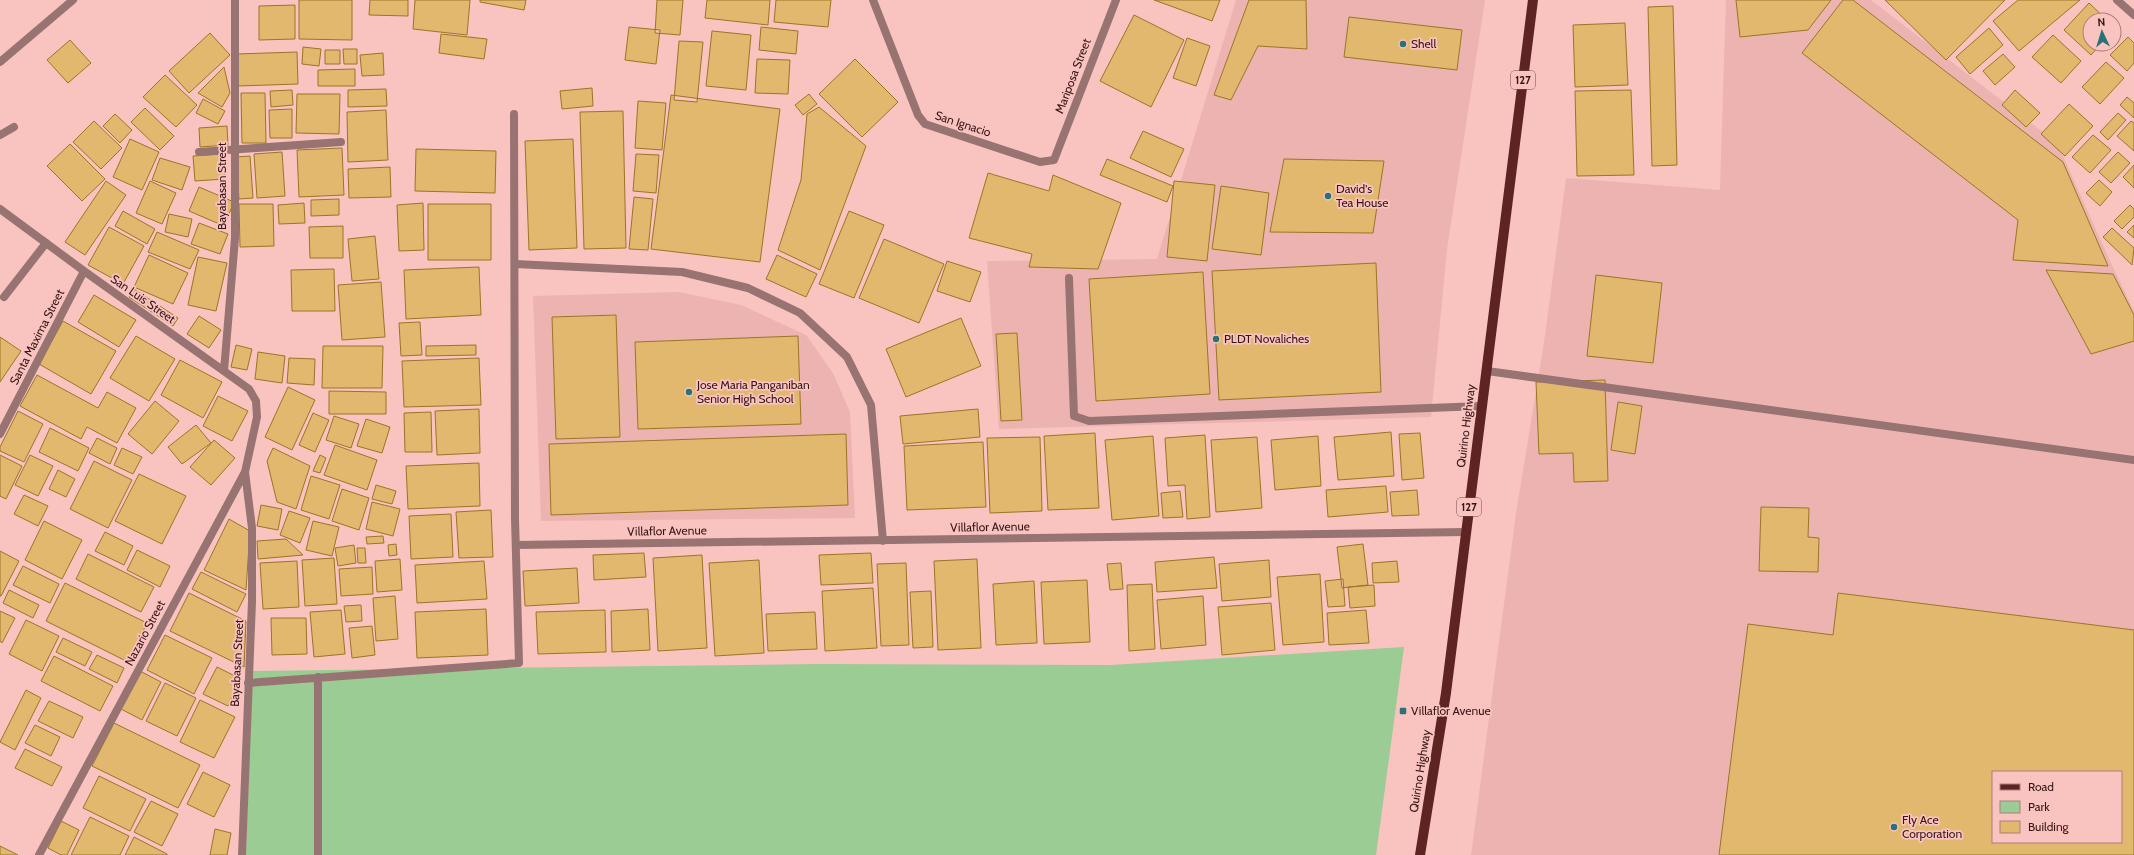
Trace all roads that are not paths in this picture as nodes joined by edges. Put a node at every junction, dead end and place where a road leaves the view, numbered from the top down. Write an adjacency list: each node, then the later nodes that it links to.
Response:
1 (73, 0): 8 (street)
2 (235, 0): 13 (street, Bayabasan Street)
3 (873, 0): 15 (street, San Ignacio)
4 (1116, 0): 15 (street, Mariposa Street)
5 (1533, 0): 22 (main road, Quirino Highway / 127)
6 (2117, 0): 7 (street)
7 (2134, 15)
8 (0, 62)
9 (514, 114): 18 (street)
10 (14, 127): 11 (street)
11 (0, 135)
12 (341, 142): 13 (street)
13 (234, 150): 14 (street); 23 (street, Bayabasan Street)
14 (200, 152)
15 (1054, 160)
16 (0, 209): 17 (street, San Luis Street)
17 (46, 243): 19 (street, San Luis Street); 21 (street)
18 (515, 264): 30 (street); 31 (street)
19 (84, 271): 23 (street, San Luis Street); 26 (street, Santa Maxima Street)
20 (1069, 278): 24 (street)
21 (4, 297)
22 (1487, 370): 24 (main road, Quirino Highway / 127); 27 (street)
23 (224, 371): 25 (street, San Luis Street)
24 (1482, 406): 29 (main road, Quirino Highway / 127)
25 (257, 417): 28 (street, Nazario Street)
26 (0, 434)
27 (2134, 460)
28 (245, 472): 33 (street, Bayabasan Street); 34 (street, Nazario Street)
29 (1466, 532): 30 (street, Villaflor Avenue); 37 (main road, Quirino Highway / 127)
30 (883, 541): 31 (street, Villaflor Avenue)
31 (516, 545): 32 (street)
32 (318, 677): 33 (street); 36 (street)
33 (248, 683): 35 (street, Bayabasan Street)
34 (39, 855)
35 (242, 855)
36 (318, 855)
37 (1420, 855)

